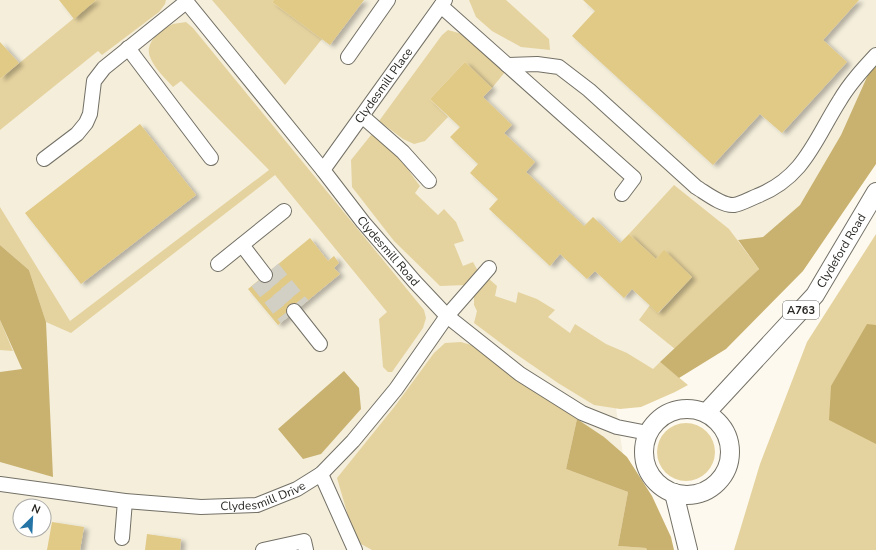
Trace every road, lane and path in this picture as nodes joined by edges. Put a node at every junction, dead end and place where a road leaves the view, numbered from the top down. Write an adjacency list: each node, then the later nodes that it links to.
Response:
1 (388, 0): 6 (street)
2 (185, 1): 4 (street); 11 (street, Clydesmill Road)
3 (443, 3): 7 (street); 8 (street, Clydesmill Place)
4 (128, 48): 9 (street); 10 (street)
5 (876, 54): 7 (street)
6 (348, 57)
7 (507, 65): 14 (street)
8 (362, 116): 11 (street, Clydesmill Place); 12 (street)
9 (211, 158)
10 (44, 159)
11 (322, 170): 21 (street, Clydesmill Road)
12 (429, 181)
13 (876, 192): 23 (main road, Clydeford Road / A763)
14 (622, 194)
15 (284, 211): 16 (street)
16 (242, 245): 17 (street); 19 (street)
17 (218, 264)
18 (489, 268): 21 (street, Clydesmill Drive)
19 (265, 275)
20 (294, 312): 22 (street)
21 (447, 316): 24 (street, Clydesmill Road); 25 (street, Clydesmill Drive)
22 (320, 344)
23 (706, 413): 24 (main road); 27 (main road)
24 (648, 433): 27 (main road)
25 (321, 474): 28 (street, Clydesmill Drive); 32 (street)
26 (0, 484): 28 (street, Clydesmill Drive)
27 (674, 493): 33 (main road)
28 (125, 501): 29 (street)
29 (122, 538)
30 (263, 550): 31 (street)
31 (306, 550)
32 (355, 550)
33 (688, 550)

